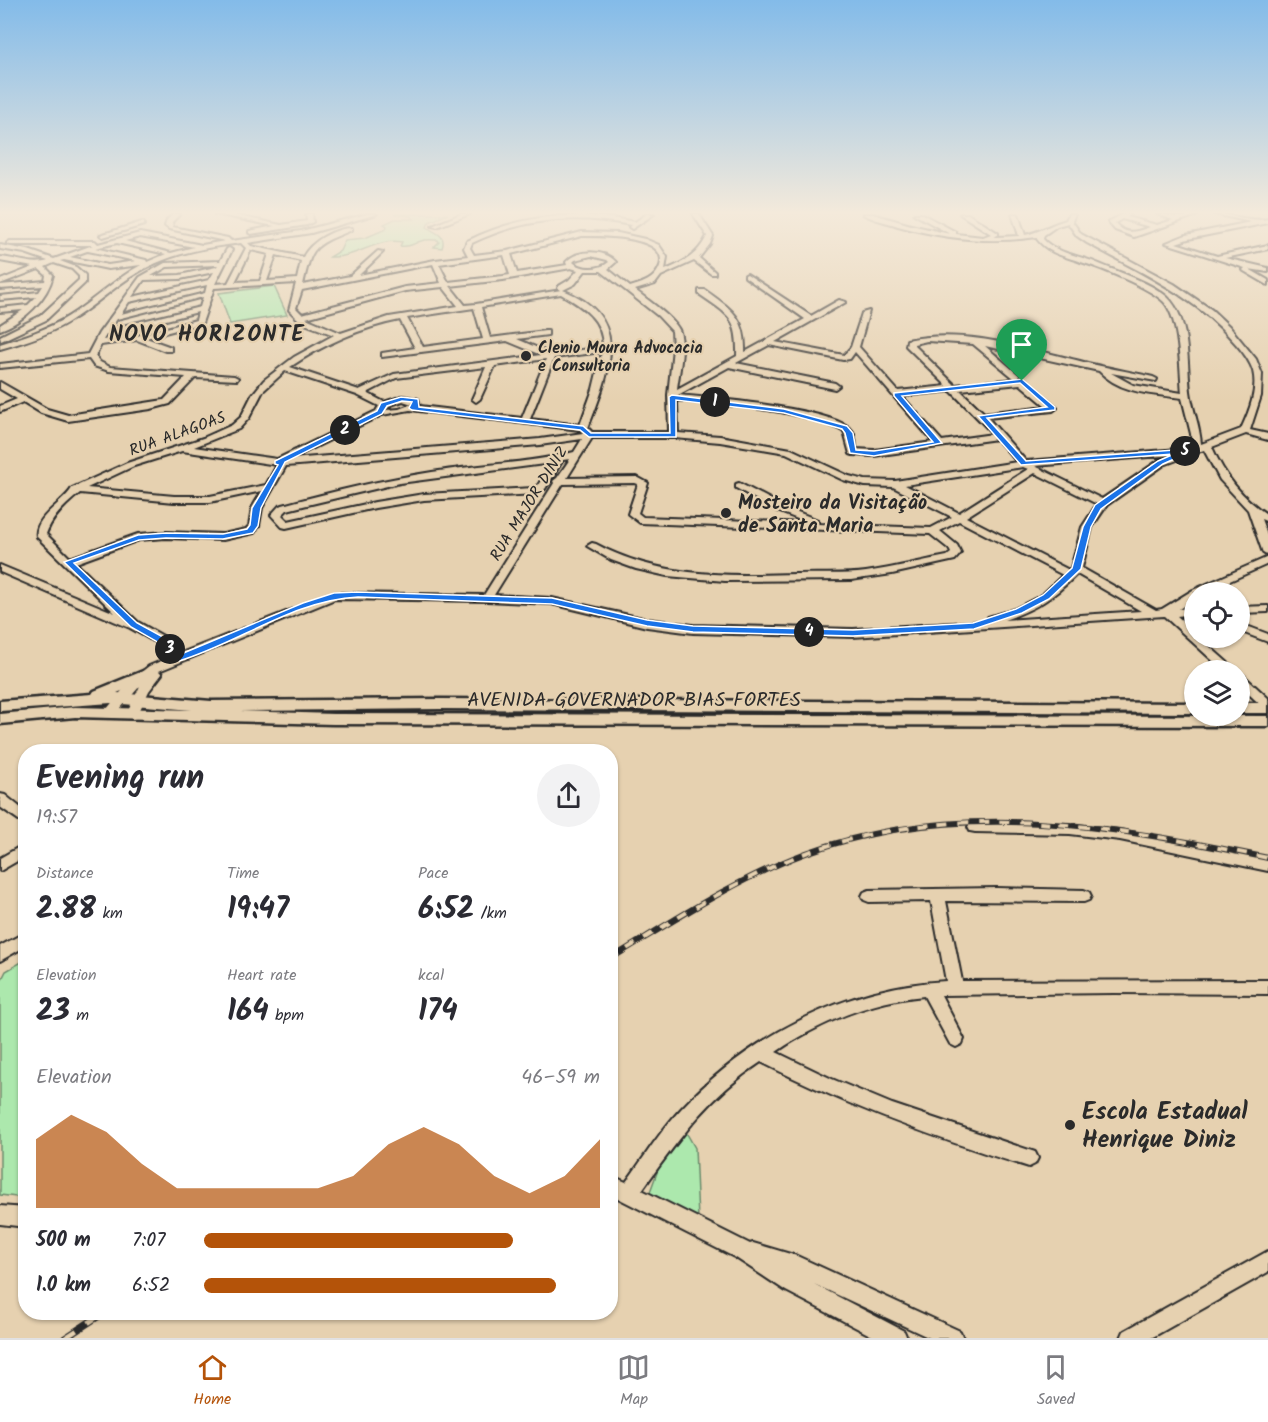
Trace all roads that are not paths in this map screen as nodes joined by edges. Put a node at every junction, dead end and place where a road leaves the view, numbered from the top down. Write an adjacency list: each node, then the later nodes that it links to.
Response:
1 (48, 276): 21 (street)
2 (83, 276): 52 (street)
3 (126, 276): 57 (street)
4 (182, 276): 19 (street)
5 (215, 276): 26 (street)
6 (235, 276): 22 (street)
7 (265, 276): 20 (street)
8 (301, 276): 23 (street)
9 (355, 276): 18 (street)
10 (442, 276): 24 (street)
11 (509, 276): 24 (street)
12 (577, 276): 27 (street)
13 (612, 276): 28 (street)
14 (658, 276): 28 (street)
15 (747, 276): 43 (street)
16 (1123, 276): 82 (street)
17 (1154, 276): 76 (street)
18 (352, 277): 23 (street)
19 (142, 278): 32 (street)
20 (263, 282): 22 (street); 23 (street)
21 (49, 283): 25 (street); 30 (street)
22 (231, 284): 26 (street)
23 (300, 284): 41 (street)
24 (445, 284): 36 (street); 41 (street)
25 (0, 287)
26 (210, 288): 32 (street); 37 (street); 40 (street)
27 (567, 290): 34 (street, RUA ALAGOAS); 61 (street, RUA MAJOR DINIZ)
28 (628, 290): 81 (street)
29 (702, 292): 65 (street)
30 (41, 294): 31 (street); 35 (street)
31 (0, 298)
32 (128, 300): 40 (street)
33 (842, 302): 43 (street)
34 (477, 306): 36 (street, RUA ALAGOAS); 53 (street)
35 (28, 307): 38 (street); 44 (street)
36 (464, 307): 42 (street, RUA ALAGOAS)
37 (202, 309): 47 (street); 50 (street)
38 (0, 310)
39 (866, 313): 58 (street)
40 (116, 317): 47 (street)
41 (300, 317): 49 (street)
42 (403, 318): 49 (street, RUA ALAGOAS); 59 (street)
43 (810, 319): 54 (street)
44 (15, 322): 45 (street); 46 (street)
45 (0, 323)
46 (0, 328)
47 (103, 333): 56 (street)
48 (545, 333): 51 (street)
49 (339, 335): 69 (street, RUA ALAGOAS)
50 (138, 338): 56 (street); 60 (street)
51 (507, 338): 53 (street); 64 (street)
52 (0, 340)
53 (487, 340): 59 (street)
54 (766, 342): 58 (street); 65 (street)
55 (975, 342): 70 (street); 74 (street); 78 (street)
56 (97, 343): 63 (street)
57 (0, 347)
58 (855, 347): 80 (street)
59 (419, 348): 62 (street)
60 (168, 349)
61 (606, 349): 64 (street); 89 (street, RUA MAJOR DINIZ)
62 (385, 355)
63 (91, 356): 68 (street); 71 (street)
64 (551, 356): 66 (street); 88 (street)
65 (741, 356): 67 (street)
66 (492, 363): 79 (street); 84 (street)
67 (726, 364): 77 (street); 81 (street)
68 (0, 366)
69 (286, 368): 79 (street); 95 (street, RUA ALAGOAS)
70 (1102, 369): 73 (street); 82 (street)
71 (192, 376): 72 (street); 83 (street)
72 (234, 378)
73 (1153, 379)
74 (1022, 381): 78 (street); 87 (street)
75 (0, 385): 83 (street)
76 (1263, 385): 90 (street)
77 (835, 386)
78 (951, 388): 80 (street); 87 (street)
79 (360, 393): 86 (street)
80 (897, 394): 94 (street)
81 (672, 396): 91 (street); 94 (street)
82 (1187, 396): 96 (street)
83 (24, 399): 85 (street)
84 (476, 399)
85 (0, 409)
86 (382, 409): 88 (street); 100 (street)
87 (982, 416): 92 (street)
88 (525, 420): 89 (street)
89 (586, 431): 91 (street); 97 (street, RUA MAJOR DINIZ); 100 (street)
90 (1245, 431): 93 (street); 96 (street)
91 (674, 435): 104 (street)
92 (1000, 436): 94 (street); 101 (street)
93 (1268, 437)
94 (939, 443)
95 (183, 448): 100 (street); 107 (street, RUA ALAGOAS)
96 (1194, 449): 99 (street); 99 (street); 101 (street); 108 (street)
97 (577, 454): 98 (street); 103 (street, RUA MAJOR DINIZ)
98 (559, 459): 98 (street)
99 (1212, 461): 109 (street)
100 (280, 463): 106 (street)
101 (1024, 464): 102 (street); 104 (street)
102 (1035, 469): 108 (street); 110 (street)
103 (558, 481): 112 (street); 121 (street, RUA MAJOR DINIZ)
104 (895, 484): 110 (street)
105 (739, 486): 112 (street)
106 (268, 487): 107 (street); 117 (street)
107 (75, 490): 117 (street, RUA ALAGOAS)
108 (1103, 503): 119 (street)
109 (1253, 510): 111 (street); 115 (street)
110 (958, 518): 113 (street); 119 (street)
111 (1268, 519)
112 (826, 526): 113 (street)
113 (933, 531): 114 (street)
114 (592, 546)
115 (1268, 553)
116 (1268, 560): 120 (street)
117 (68, 562): 127 (street, RUA ALAGOAS)
118 (0, 567): 127 (street)
119 (1073, 572): 126 (street); 128 (street)
120 (1219, 582)
121 (486, 598): 128 (street); 134 (street)
122 (1184, 599): 126 (street)
123 (1268, 609): 124 (street)
124 (1250, 610)
125 (1184, 612): 126 (street)
126 (1160, 613): 128 (street); 129 (street)
127 (134, 625): 134 (street)
128 (974, 626)
129 (1184, 630)
130 (1250, 631): 131 (street)
131 (1268, 638)
132 (1206, 648): 133 (street)
133 (1219, 660)
134 (174, 661): 135 (street); 142 (street)
135 (143, 676): 137 (main road); 138 (street)
136 (1250, 689): 140 (street)
137 (85, 699): 138 (main road, AVENIDA GOVERNADOR BIAS FORTES); 139 (main road, AVENIDA GOVERNADOR BIAS FORTES)
138 (122, 699): 142 (main road, AVENIDA GOVERNADOR BIAS FORTES); 144 (street)
139 (0, 706)
140 (1268, 706): 141 (main road)
141 (1250, 707)
142 (135, 708): 144 (main road, AVENIDA GOVERNADOR BIAS FORTES); 145 (main road, AVENIDA GOVERNADOR BIAS FORTES)
143 (1184, 708): 145 (main road, AVENIDA GOVERNADOR BIAS FORTES)
144 (110, 713): 146 (main road, AVENIDA GOVERNADOR BIAS FORTES)
145 (1057, 714): 147 (main road, AVENIDA GOVERNADOR BIAS FORTES)
146 (0, 719)
147 (1268, 721)
148 (0, 799): 149 (street)
149 (18, 814)
150 (975, 826): 153 (street)
151 (18, 853): 152 (street)
152 (0, 865)
153 (1268, 865)
154 (869, 896): 156 (street)
155 (1084, 896): 156 (street)
156 (938, 897): 159 (street)
157 (18, 943): 158 (street)
158 (0, 954)
159 (955, 987): 160 (street); 161 (street)
160 (1268, 987)
161 (928, 988): 162 (street); 163 (street)
162 (956, 1039)
163 (761, 1053): 164 (street); 166 (street)
164 (1029, 1158)
165 (618, 1188): 166 (street)
166 (629, 1193): 169 (street)
167 (0, 1215): 168 (street)
168 (18, 1217)
169 (743, 1251): 171 (street); 172 (street)
170 (1268, 1262): 173 (street)
171 (897, 1338)
172 (952, 1338)
173 (1131, 1338)

